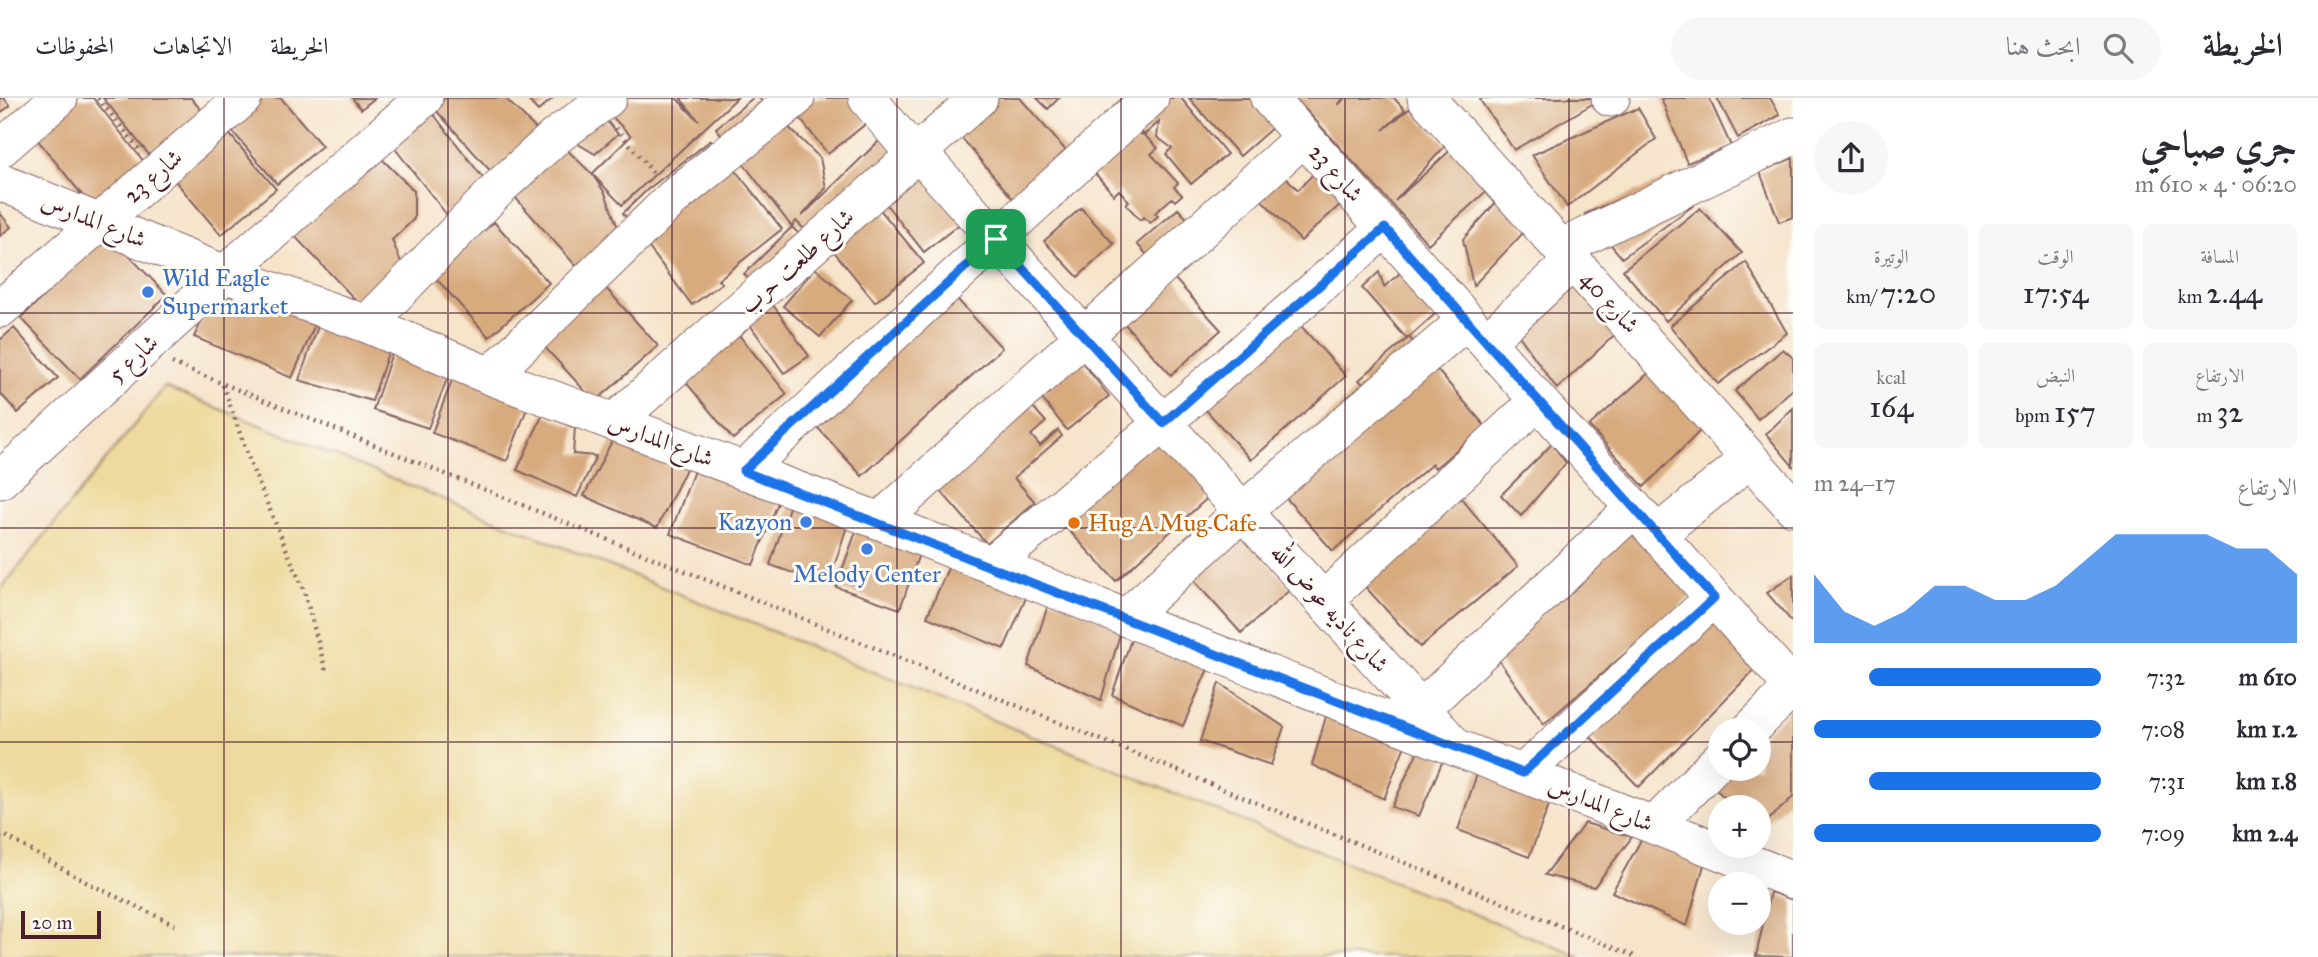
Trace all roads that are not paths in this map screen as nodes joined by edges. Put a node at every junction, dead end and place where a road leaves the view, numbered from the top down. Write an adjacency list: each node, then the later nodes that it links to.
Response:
1 (59, 98): 13 (street)
2 (243, 98): 16 (street, شارع 23)
3 (424, 98): 20 (street, شارع 5)
4 (796, 98): 25 (street)
5 (867, 98): 14 (street, شارع ناديه عوض الله)
6 (979, 98): 14 (street, شارع طلعت حرب)
7 (1150, 98): 18 (street)
8 (1269, 98): 12 (street, شارع 23)
9 (1426, 98): 19 (street, شارع 40)
10 (603, 102): 22 (street)
11 (1793, 136): 19 (street)
12 (1304, 137): 17 (street, شارع 23); 24 (street)
13 (0, 149)
14 (918, 152): 18 (street, شارع ناديه عوض الله); 27 (street, شارع طلعت حرب)
15 (0, 182): 16 (street, شارع المدارس)
16 (100, 222): 20 (street, شارع المدارس); 21 (street, شارع 23)
17 (1385, 228): 23 (street, شارع 23); 28 (street)
18 (996, 239): 24 (street, شارع ناديه عوض الله); 30 (street)
19 (1567, 254): 23 (street); 29 (street, شارع 40)
20 (225, 274): 22 (street, شارع المدارس); 31 (street, شارع 5)
21 (0, 309)
22 (367, 324): 25 (street, شارع المدارس)
23 (1477, 331): 26 (street, شارع 23); 33 (street)
24 (1086, 337): 28 (street, شارع ناديه عوض الله); 35 (street)
25 (489, 376): 27 (street, شارع المدارس)
26 (1538, 401): 34 (street, شارع 23); 38 (street)
27 (614, 422): 30 (street, شارع المدارس)
28 (1163, 423): 33 (street, شارع ناديه عوض الله); 36 (street)
29 (1751, 459): 32 (street, شارع 40); 34 (street)
30 (743, 471): 35 (street, شارع المدارس)
31 (0, 480)
32 (1793, 506)
33 (1242, 511): 38 (street, شارع ناديه عوض الله); 39 (street)
34 (1645, 521): 37 (street, شارع 23); 41 (street)
35 (880, 522): 36 (street, شارع المدارس)
36 (991, 565): 39 (street, شارع المدارس)
37 (1714, 598): 40 (street, شارع 23); 45 (street)
38 (1324, 601): 41 (street, شارع ناديه عوض الله)
39 (1126, 618): 43 (street, شارع المدارس)
40 (1793, 687): 42 (street)
41 (1421, 709): 43 (street, شارع ناديه عوض الله)
42 (1762, 718)
43 (1455, 747): 45 (street, شارع المدارس)
44 (1708, 771): 46 (street)
45 (1523, 773): 46 (street, شارع المدارس)
46 (1655, 825): 47 (street, شارع المدارس)
47 (1786, 867)

